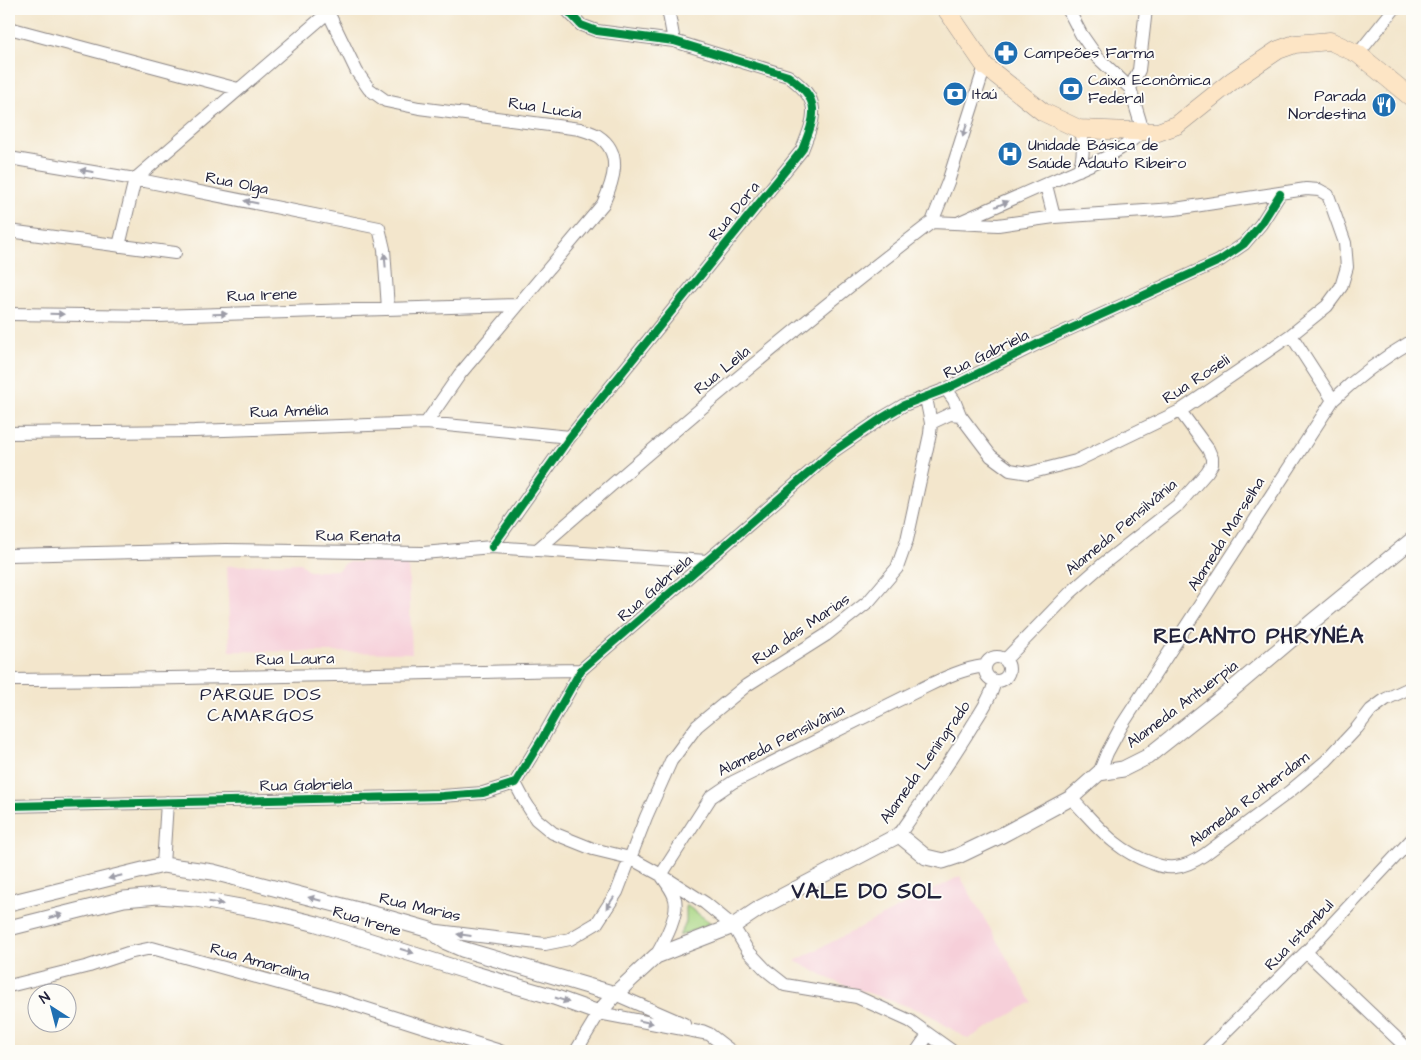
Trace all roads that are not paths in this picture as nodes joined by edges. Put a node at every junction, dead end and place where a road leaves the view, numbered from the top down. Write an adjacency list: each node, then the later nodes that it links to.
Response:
1 (566, 9): 9 (street, Rua Dora)
2 (668, 9): 9 (street)
3 (946, 9): 11 (main road)
4 (1068, 9): 12 (street)
5 (1146, 9): 12 (street)
6 (1394, 9): 10 (street)
7 (328, 10): 13 (street); 28 (street, Rua Lucia)
8 (9, 28): 13 (street)
9 (674, 41): 41 (street, Rua Dora)
10 (1358, 54): 14 (main road); 16 (main road)
11 (985, 66): 15 (main road); 23 (street, one-way to 23)
12 (1130, 88): 16 (street)
13 (238, 89): 19 (street)
14 (1412, 98)
15 (1079, 129): 16 (main road); 18 (street)
16 (1142, 131): 18 (street)
17 (9, 158): 19 (street, Rua Olga, one-way to 17)
18 (1079, 170): 20 (street)
19 (135, 179): 26 (street); 29 (street, Rua Olga, one-way to 19)
20 (1046, 185): 22 (street); 24 (street, one-way to 20)
21 (1280, 194): 22 (street); 31 (street, Rua Roseli); 33 (street, Rua Gabriela)
22 (1054, 217): 24 (street)
23 (932, 222): 24 (street); 44 (street, Rua Leila)
24 (958, 223)
25 (9, 231): 26 (street)
26 (119, 246): 27 (street)
27 (175, 253)
28 (517, 305): 29 (street, Rua Irene); 38 (street, Rua Lucia)
29 (388, 309): 30 (street, Rua Irene, one-way to 29)
30 (9, 314)
31 (1291, 335): 35 (street); 36 (street, Rua Roseli)
32 (1412, 341): 35 (street, Alameda Marselha)
33 (946, 389): 34 (street, Rua Gabriela); 37 (street, Rua Roseli)
34 (926, 398): 39 (street, Rua das Marias); 46 (street, Rua Gabriela)
35 (1333, 400): 53 (street, Alameda Marselha)
36 (1180, 411): 37 (street, Rua Roseli); 47 (street, Alameda Pensilvânia)
37 (960, 415): 39 (street)
38 (426, 423): 40 (street, Rua Amélia); 41 (street, Rua Amélia)
39 (931, 423): 60 (street, Rua das Marias)
40 (9, 433)
41 (570, 437): 43 (street, Rua Dora)
42 (1412, 540): 53 (street, Alameda Antuerpia)
43 (492, 547): 44 (street, Rua Renata); 45 (street, Rua Renata)
44 (537, 550): 46 (street, Rua Renata)
45 (9, 555)
46 (707, 561): 49 (street, Rua Gabriela)
47 (1005, 660): 48 (street); 51 (street)
48 (984, 666): 51 (street); 62 (street, Alameda Pensilvânia)
49 (581, 670): 50 (street, Rua Laura); 54 (street, Rua Gabriela)
50 (9, 680)
51 (994, 682): 58 (street, Alameda Leningrado)
52 (1412, 687): 55 (street, Alameda Rotherdam)
53 (1099, 773): 55 (street, Alameda Antuerpia)
54 (515, 783): 56 (street, Rua Gabriela); 60 (street)
55 (1071, 798): 58 (street, Alameda Antuerpia)
56 (167, 802): 57 (street, Rua Gabriela); 61 (street)
57 (9, 806)
58 (899, 835): 66 (street, Alameda Leningrado)
59 (1412, 839): 71 (street, Rua Istambul)
60 (630, 858): 62 (street); 69 (street, Rua Marias, one-way to 69)
61 (162, 865): 63 (street, one-way to 63); 64 (street, Rua Marias, one-way to 61)
62 (661, 875): 66 (street); 72 (street)
63 (15, 901): 67 (street)
64 (340, 906): 65 (street, Rua Marias); 68 (street)
65 (381, 916): 69 (street, Rua Marias); 70 (street)
66 (733, 926): 72 (street, Alameda Leningrado); 77 (street)
67 (16, 927): 68 (street, Rua Irene, one-way to 68)
68 (336, 929): 70 (street, Rua Irene)
69 (430, 930): 74 (street, Rua Irene)
70 (374, 941): 75 (street, Rua Irene, one-way to 75)
71 (1306, 952): 78 (street); 84 (street, Rua Istambul)
72 (656, 956): 74 (street)
73 (9, 986): 79 (street, Rua Amaralina)
74 (615, 994): 75 (street); 76 (street, Rua Irene)
75 (599, 1013): 76 (street, Rua Irene, one-way to 76); 80 (street)
76 (709, 1034): 81 (street, Rua Irene)
77 (928, 1035): 82 (street); 83 (street)
78 (1410, 1049)
79 (500, 1051)
80 (576, 1051)
81 (731, 1051)
82 (917, 1051)
83 (952, 1051)
84 (1206, 1051)

